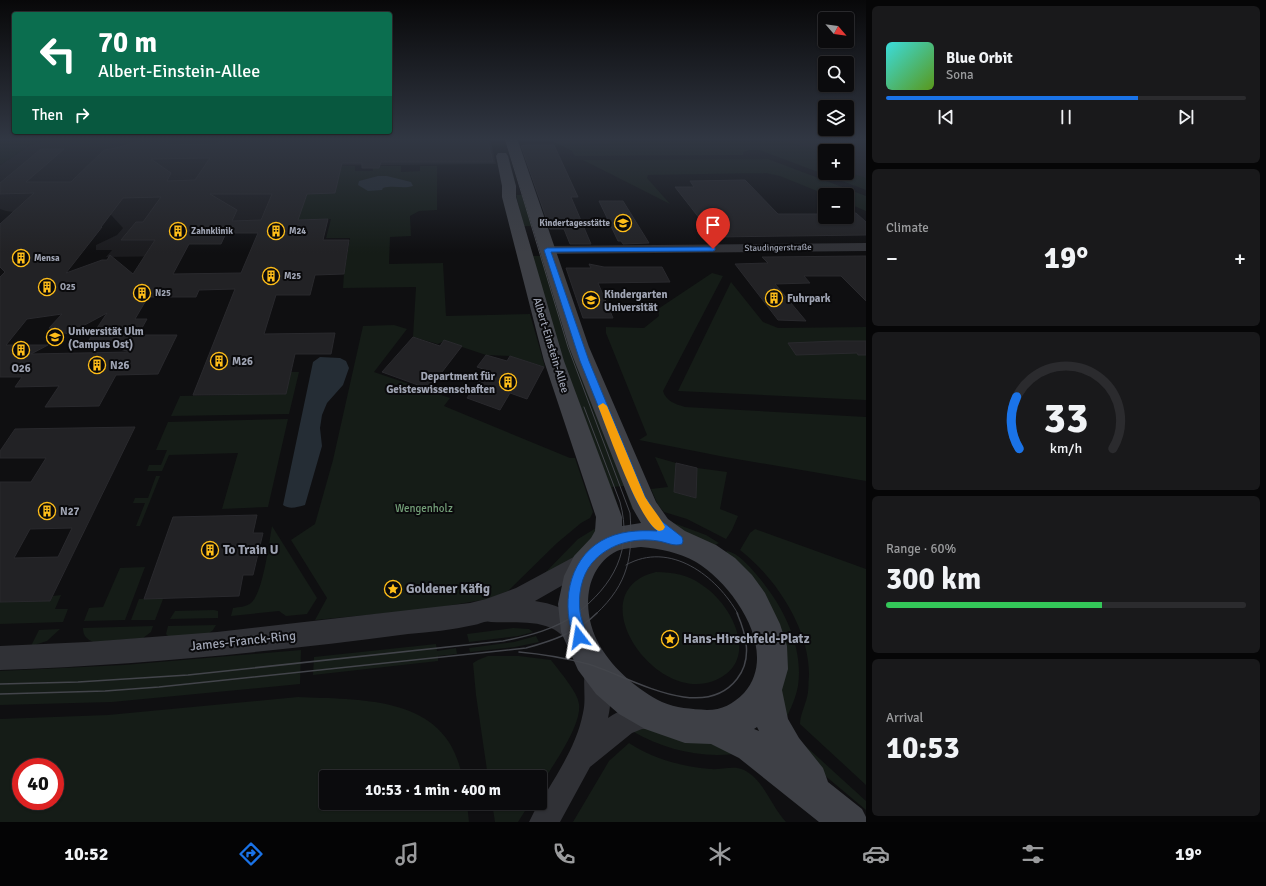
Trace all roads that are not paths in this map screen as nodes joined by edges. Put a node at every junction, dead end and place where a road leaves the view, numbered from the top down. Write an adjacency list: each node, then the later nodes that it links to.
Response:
1 (508, 176): 4 (street, Albert-Einstein-Allee)
2 (519, 176): 5 (street, Albert-Einstein-Allee)
3 (866, 247): 5 (street, Staudingerstraße)
4 (523, 250): 5 (street); 7 (street, Albert-Einstein-Allee)
5 (547, 250): 6 (street, Albert-Einstein-Allee)
6 (678, 541): 7 (street); 12 (street)
7 (594, 553): 8 (street, James-Franck-Ring); 9 (street, Albert-Einstein-Allee)
8 (485, 610): 9 (street, James-Franck-Ring); 10 (street, James-Franck-Ring)
9 (579, 637): 11 (street, Albert-Einstein-Allee)
10 (0, 658)
11 (594, 666): 13 (street, Albert-Einstein-Allee); 15 (street)
12 (766, 691): 14 (street); 14 (street)
13 (653, 716): 14 (street, Albert-Einstein-Allee); 15 (street)
14 (714, 727)
15 (582, 757): 16 (street)
16 (544, 822)

